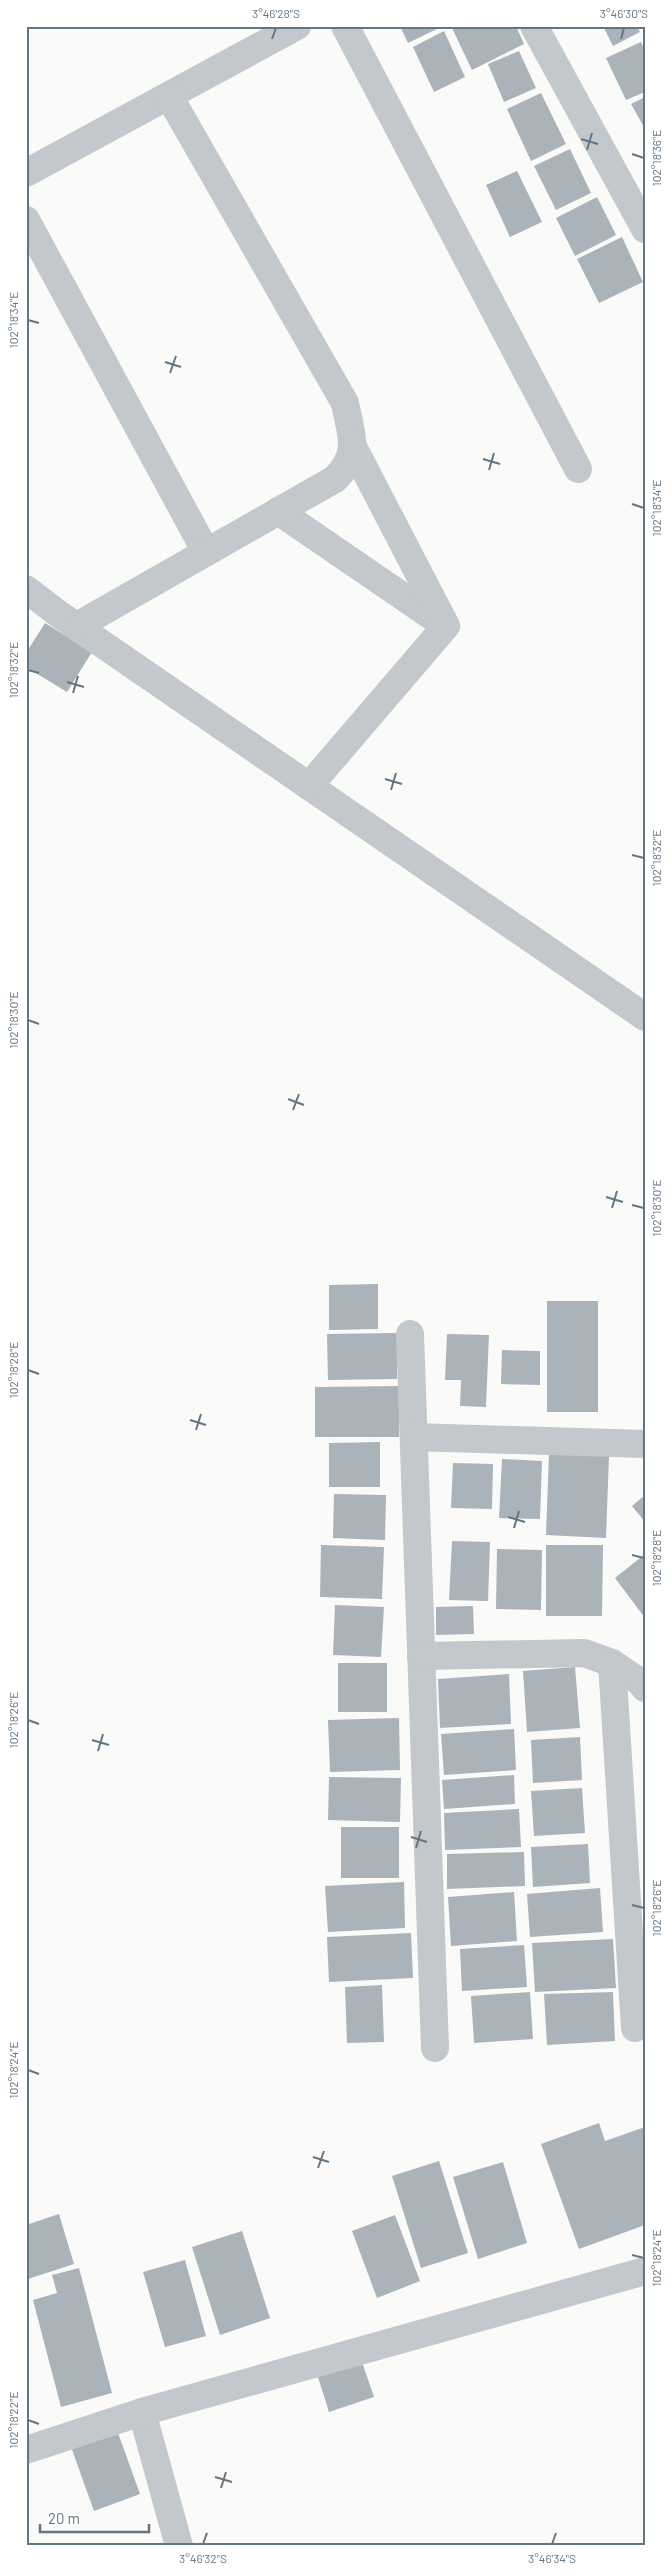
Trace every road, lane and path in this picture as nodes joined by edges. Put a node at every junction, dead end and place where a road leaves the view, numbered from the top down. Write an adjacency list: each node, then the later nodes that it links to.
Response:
1 (297, 26): 4 (street)
2 (345, 26): 9 (street)
3 (534, 26): 7 (street)
4 (169, 96): 5 (street); 8 (street)
5 (26, 173)
6 (26, 220): 11 (street)
7 (645, 229)
8 (352, 445): 10 (street); 14 (street)
9 (578, 469)
10 (278, 511): 11 (street); 14 (street)
11 (206, 552): 13 (street)
12 (26, 589): 13 (street)
13 (77, 626): 15 (street)
14 (446, 626): 15 (street)
15 (309, 786): 16 (street)
16 (645, 1017)
17 (410, 1334): 18 (street)
18 (414, 1437): 19 (street); 20 (street)
19 (645, 1444)
20 (421, 1656): 21 (street); 24 (street)
21 (612, 1663): 22 (street); 23 (street)
22 (645, 1688)
23 (635, 2028)
24 (434, 2048)
25 (645, 2271): 26 (street)
26 (142, 2412): 27 (street); 28 (street)
27 (26, 2450)
28 (179, 2546)

